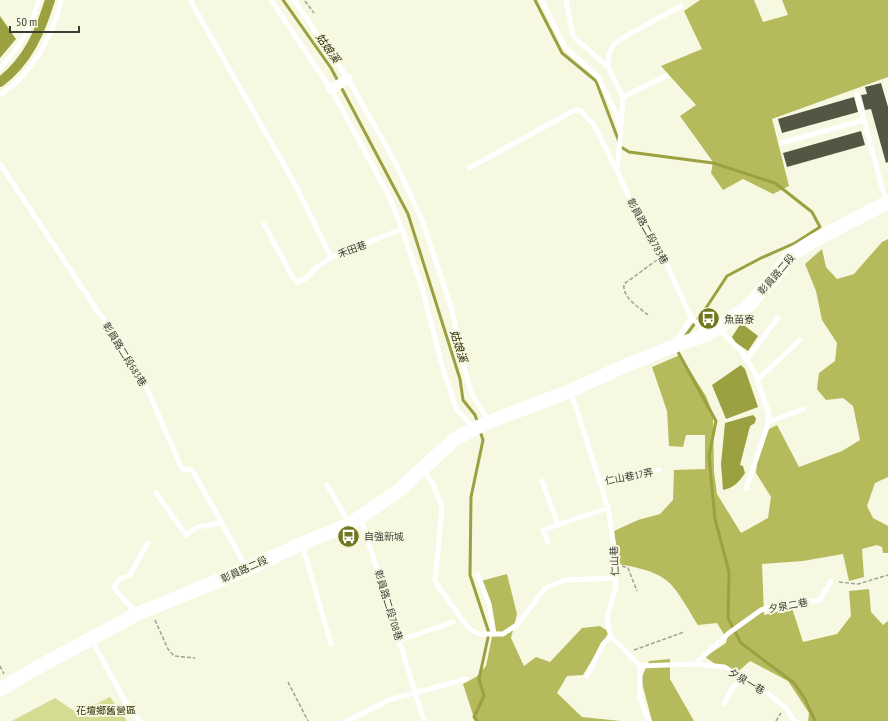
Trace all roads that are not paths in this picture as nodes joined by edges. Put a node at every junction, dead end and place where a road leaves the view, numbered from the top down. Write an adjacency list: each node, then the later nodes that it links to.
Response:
1 (39, 0): 10 (lane)
2 (61, 0): 15 (lane)
3 (190, 0): 26 (lane, 禾田巷)
4 (271, 0): 13 (lane)
5 (294, 0): 12 (lane)
6 (542, 0): 18 (lane, 彰員路二段783巷)
7 (566, 0): 9 (lane)
8 (681, 6): 9 (lane)
9 (608, 67): 16 (lane)
10 (0, 68)
11 (666, 76): 16 (lane)
12 (348, 80): 13 (street); 36 (lane)
13 (331, 89): 25 (lane)
14 (857, 94): 17 (lane)
15 (0, 95)
16 (622, 97): 18 (lane)
17 (864, 120): 19 (lane); 23 (lane)
18 (621, 131): 22 (lane, 彰員路二段783巷)
19 (781, 143)
20 (0, 164): 48 (lane, 彰員路二段683巷)
21 (469, 168): 22 (lane)
22 (617, 170): 27 (lane, 彰員路二段783巷)
23 (887, 202): 29 (main road, 彰員路二段)
24 (264, 224): 26 (lane)
25 (402, 229): 26 (lane, 禾田巷); 38 (lane)
26 (331, 257)
27 (692, 318): 29 (lane, 彰員路二段783巷); 31 (lane)
28 (778, 318): 32 (lane)
29 (713, 331): 31 (main road, 彰員路二段); 32 (lane, 彰員路二段783巷)
30 (800, 340): 33 (lane)
31 (680, 344): 34 (main road, 彰員路二段)
32 (746, 359): 33 (lane, 彰員路二段783巷)
33 (757, 380): 37 (lane, 彰員路二段783巷)
34 (570, 391): 36 (main road, 彰員路二段); 42 (lane, 仁山巷)
35 (804, 409): 37 (lane)
36 (489, 422): 38 (main road, 彰員路二段)
37 (768, 422): 44 (lane)
38 (474, 429): 39 (main road, 彰員路二段)
39 (422, 469): 47 (main road, 彰員路二段); 59 (lane)
40 (659, 470): 42 (lane, 仁山巷17弄)
41 (542, 481): 49 (lane)
42 (599, 481): 46 (lane, 仁山巷)
43 (327, 485): 47 (lane, 彰員路二段708巷)
44 (746, 489)
45 (156, 493): 48 (lane)
46 (608, 508): 49 (lane); 55 (lane, 仁山巷)
47 (356, 520): 52 (main road, 彰員路二段); 62 (lane, 彰員路二段708巷)
48 (222, 524): 53 (lane, 彰員路二段683巷)
49 (558, 525): 50 (lane)
50 (548, 542)
51 (148, 543): 57 (lane)
52 (301, 544): 53 (main road, 彰員路二段); 63 (lane)
53 (247, 569): 57 (main road, 彰員路二段)
54 (478, 575): 59 (lane)
55 (615, 578): 59 (lane); 60 (lane, 仁山巷)
56 (831, 581): 64 (lane, 夕泉二巷)
57 (137, 614): 61 (main road, 彰員路二段)
58 (453, 622): 62 (lane)
59 (494, 634)
60 (611, 636): 65 (lane); 66 (lane)
61 (91, 639): 69 (main road, 彰員路二段); 72 (lane)
62 (400, 640): 70 (lane, 彰員路二段708巷)
63 (331, 644)
64 (695, 664): 65 (lane, 夕泉一巷); 67 (lane, 夕泉一巷)
65 (640, 666): 75 (lane)
66 (587, 676)
67 (743, 678): 71 (lane); 76 (lane, 夕泉一巷)
68 (466, 679): 70 (lane)
69 (0, 690)
70 (416, 693): 73 (lane); 74 (lane, 彰員路二段708巷)
71 (724, 704)
72 (139, 721)
73 (347, 721)
74 (424, 721)
75 (649, 721)
76 (795, 721)

